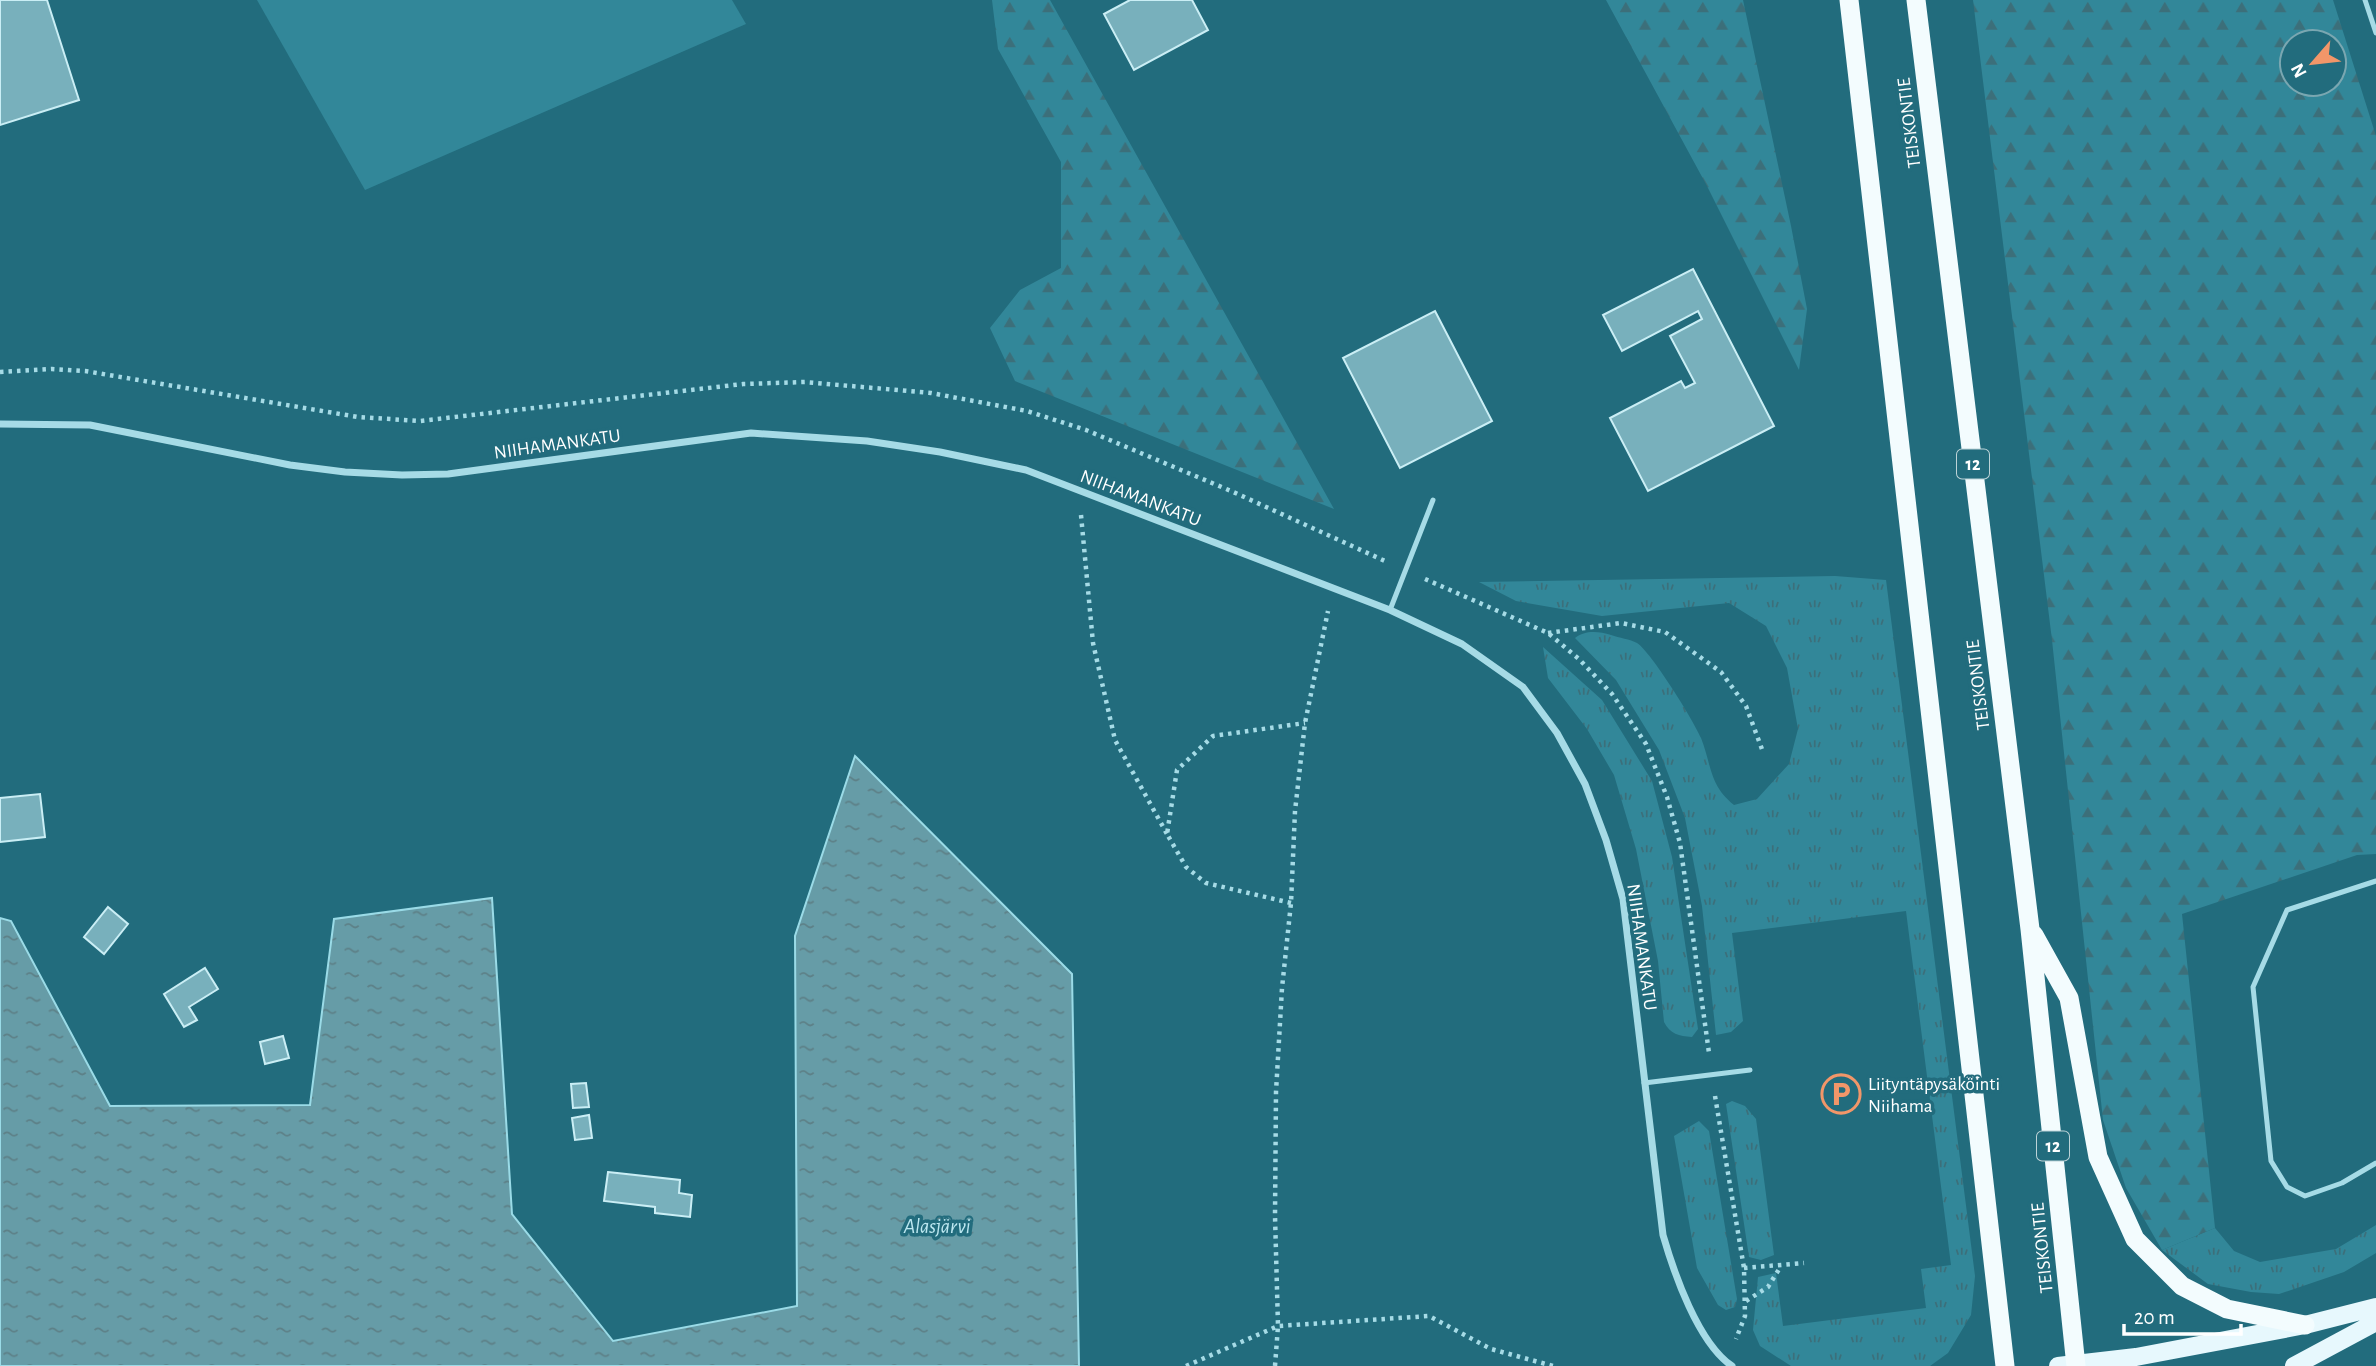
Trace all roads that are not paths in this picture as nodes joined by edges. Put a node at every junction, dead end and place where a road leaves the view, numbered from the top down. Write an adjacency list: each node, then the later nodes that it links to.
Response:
1 (1849, 0): 18 (highway)
2 (1916, 0): 9 (highway, TEISKONTIE / 12)
3 (2365, 0): 4 (lane)
4 (2376, 33)
5 (0, 424): 7 (street, NIIHAMANKATU)
6 (1433, 499): 7 (lane)
7 (1390, 610): 11 (street, NIIHAMANKATU)
8 (2376, 881): 12 (lane)
9 (2030, 929): 15 (highway); 17 (highway, TEISKONTIE / 12)
10 (1750, 1070): 11 (lane)
11 (1644, 1083): 16 (street, NIIHAMANKATU)
12 (2376, 1163)
13 (2376, 1307): 15 (main road)
14 (2376, 1322): 19 (main road)
15 (2305, 1325): 17 (main road)
16 (1728, 1365)
17 (2070, 1365)
18 (2005, 1366)
19 (2294, 1366)

